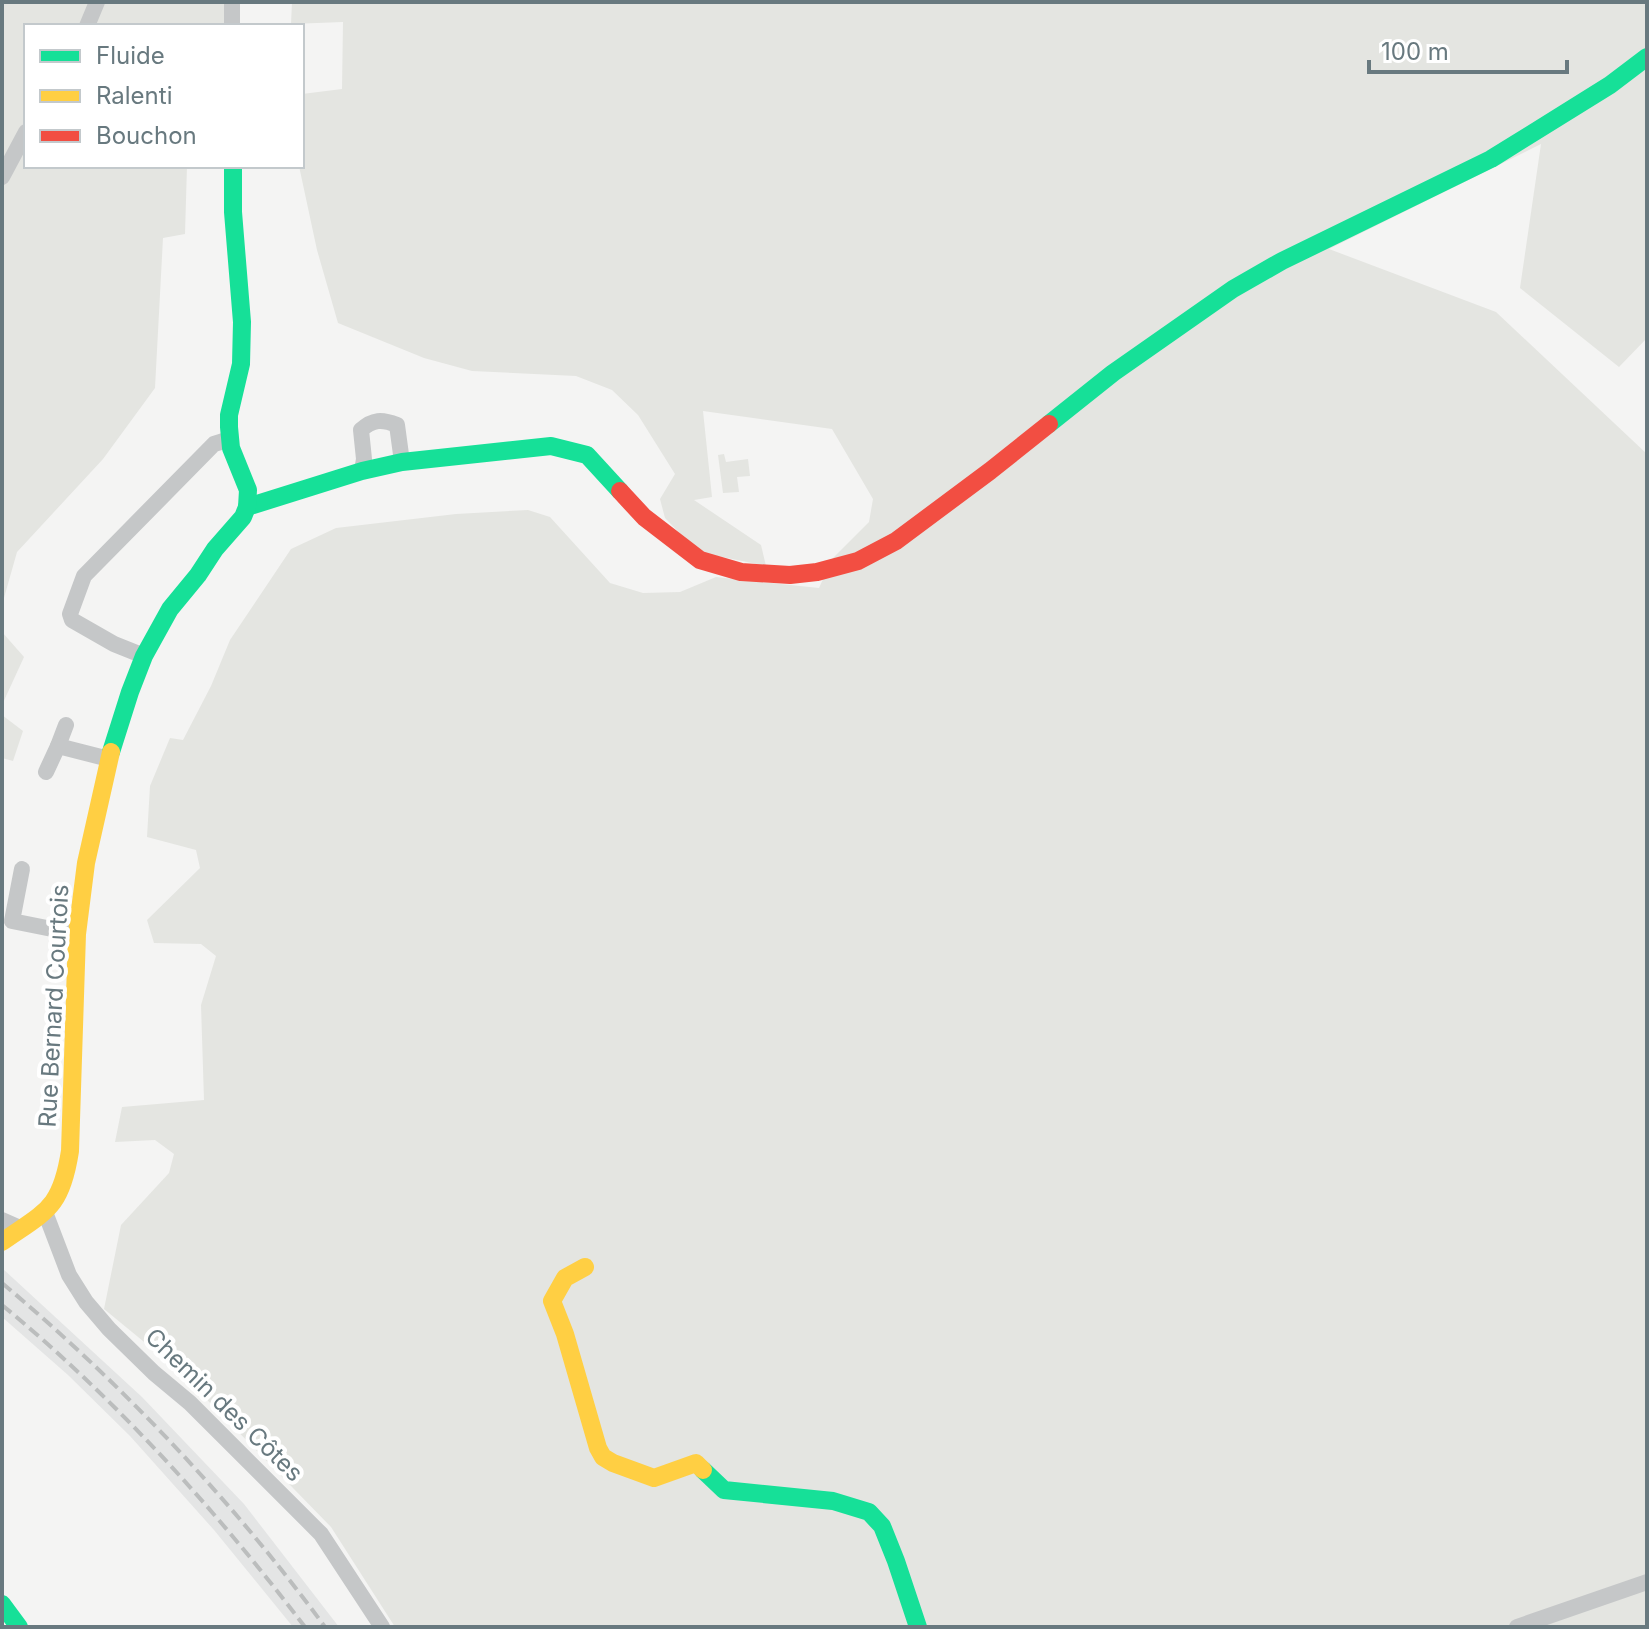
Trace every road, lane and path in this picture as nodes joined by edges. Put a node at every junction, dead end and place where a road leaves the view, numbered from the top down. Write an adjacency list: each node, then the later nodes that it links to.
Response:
1 (97, 2): 3 (street)
2 (232, 2): 4 (street)
3 (88, 24)
4 (232, 24)
5 (1647, 57): 10 (street)
6 (24, 136): 8 (street)
7 (233, 168): 9 (street)
8 (2, 177)
9 (230, 439): 12 (street); 13 (street)
10 (402, 462): 11 (street); 11 (street)
11 (362, 471): 12 (street)
12 (247, 507): 13 (street, Rue Bernard Courtois)
13 (144, 656): 16 (street, Rue Bernard Courtois)
14 (66, 725): 15 (street)
15 (58, 746): 16 (street); 17 (street)
16 (109, 759): 19 (street, Rue Bernard Courtois)
17 (46, 772)
18 (22, 869): 19 (street)
19 (77, 934): 20 (street, Rue Bernard Courtois)
20 (45, 1212): 22 (street, Rue Bernard Courtois); 28 (street, Chemin des Côtes)
21 (2, 1220): 22 (street)
22 (20, 1228): 23 (street, Rue Bernard Courtois)
23 (2, 1242)
24 (585, 1267): 29 (street)
25 (1647, 1582): 30 (street)
26 (2, 1604): 27 (street)
27 (19, 1627)
28 (382, 1627)
29 (918, 1627)
30 (1517, 1627)

